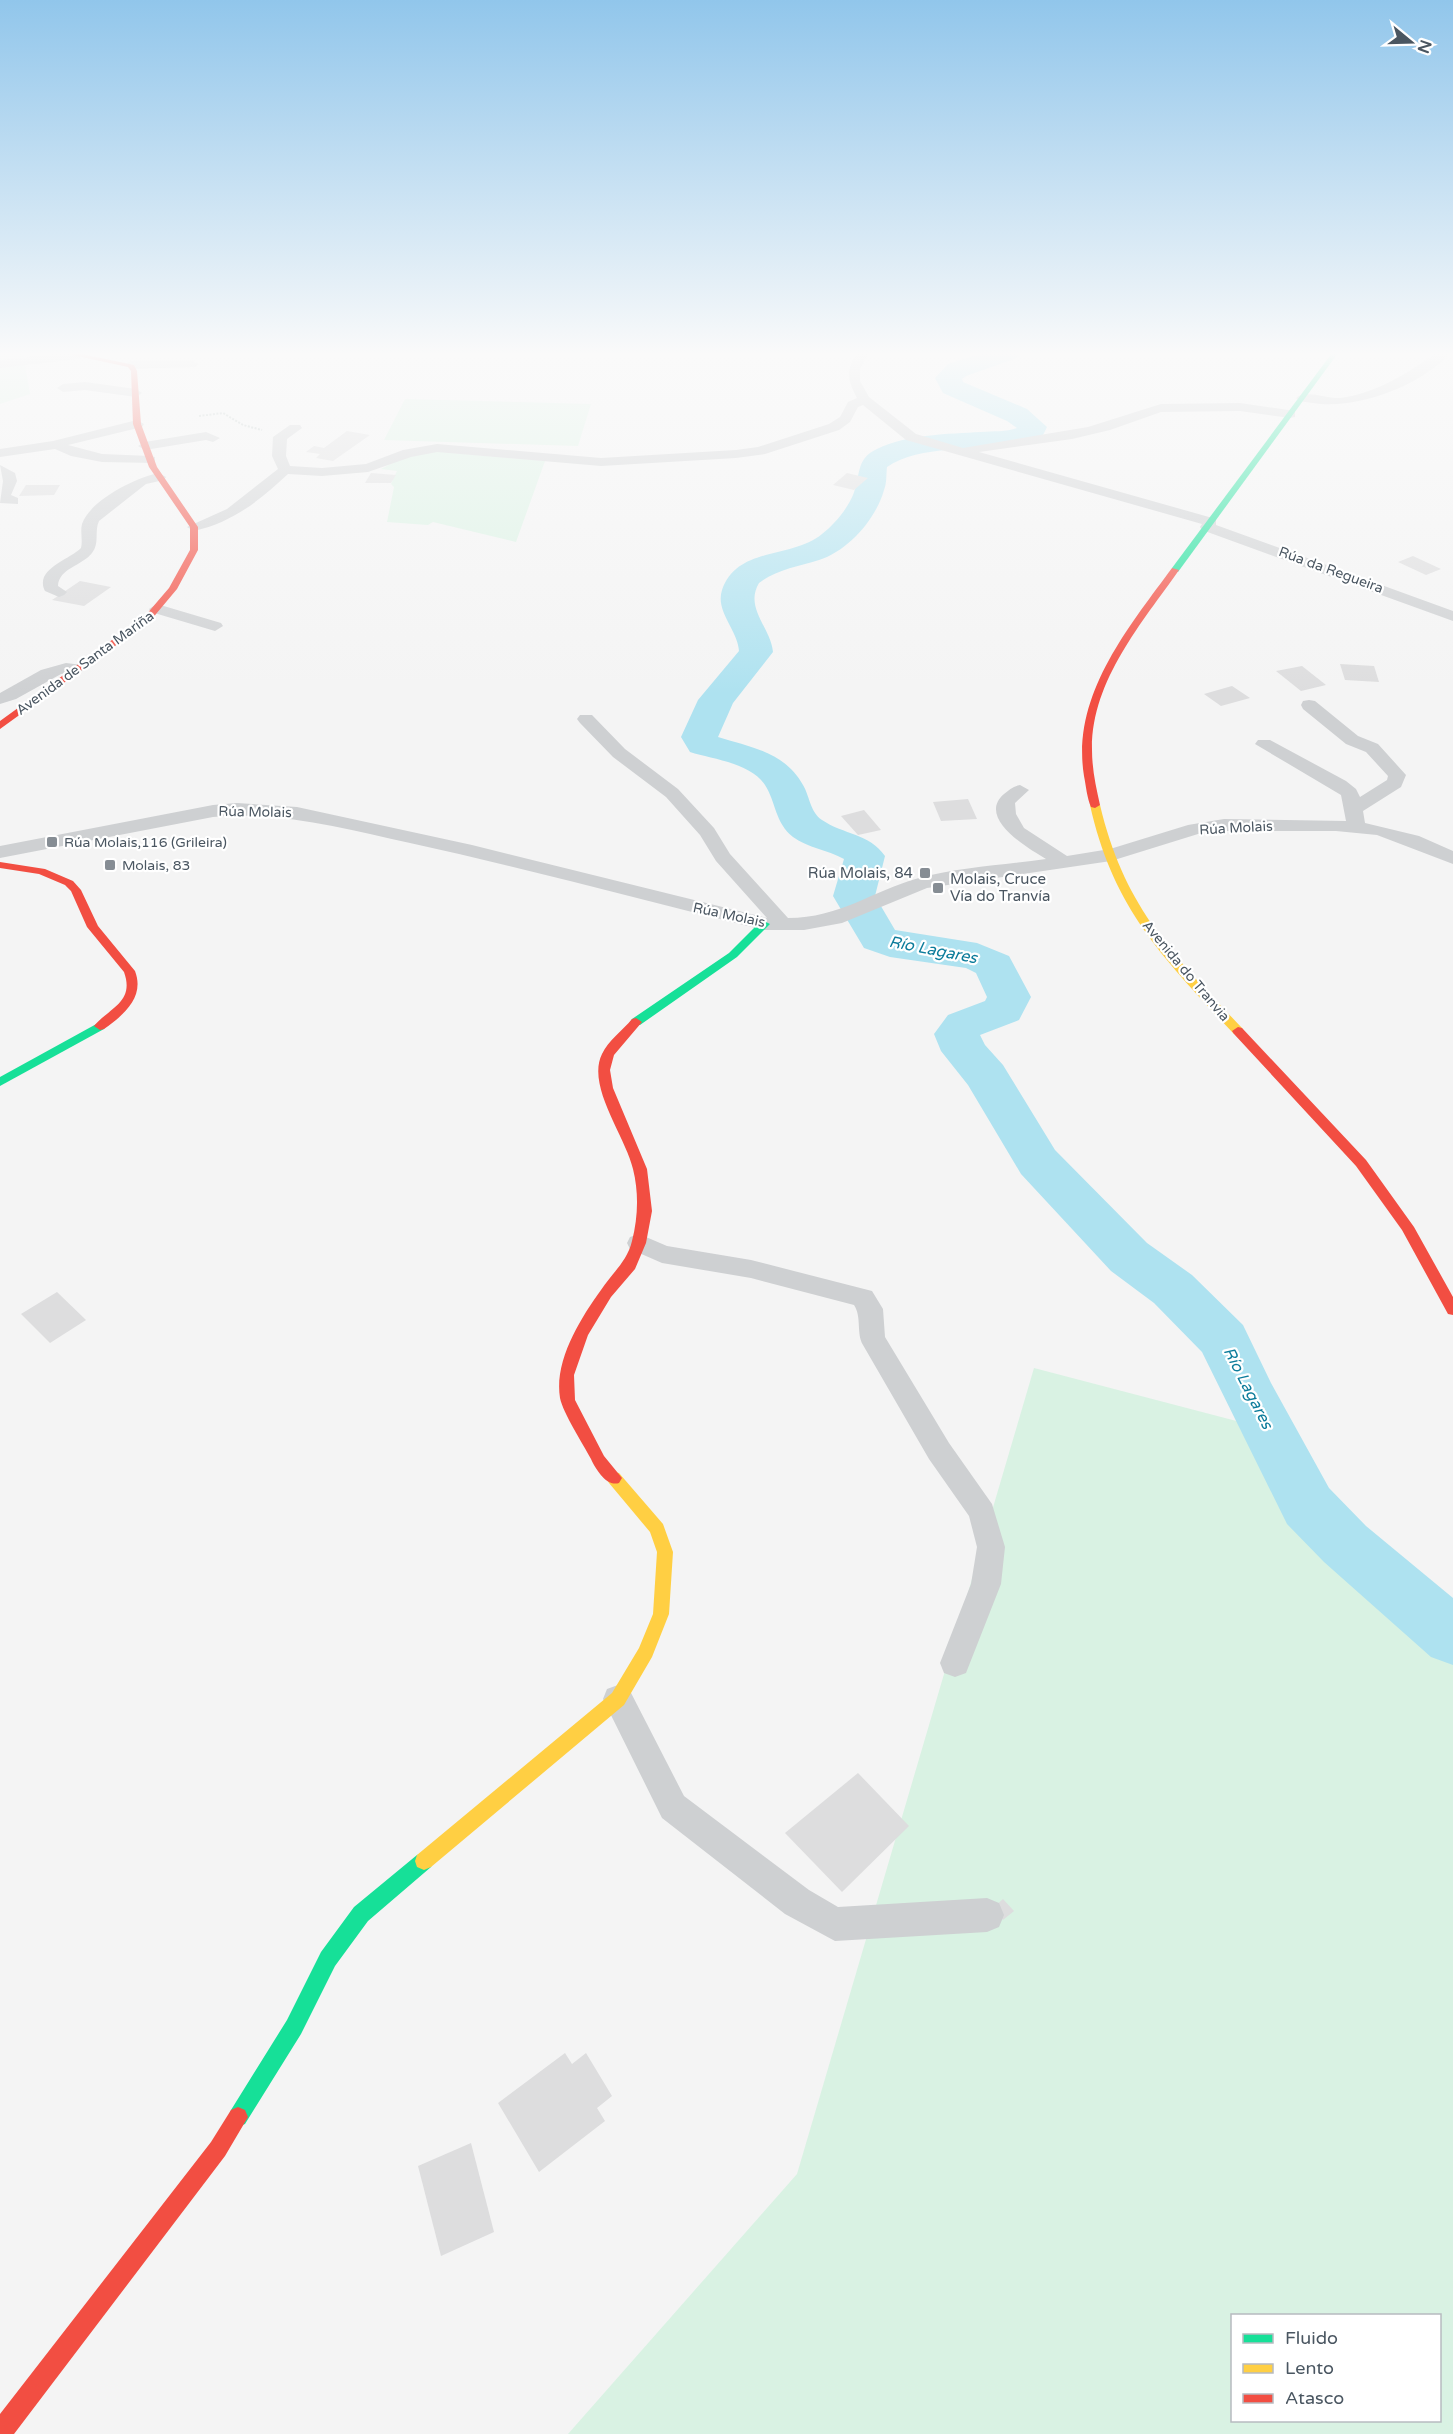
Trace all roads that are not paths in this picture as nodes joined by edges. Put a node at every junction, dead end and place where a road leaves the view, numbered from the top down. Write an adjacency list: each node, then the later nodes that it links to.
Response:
1 (153, 467): 8 (main road)
2 (284, 467): 7 (street)
3 (372, 467): 7 (street)
4 (1010, 467): 10 (street, Rúa da Regueira)
5 (1252, 467): 10 (main road, Avenida do Tranvia)
6 (0, 470): 9 (street)
7 (285, 470): 11 (street)
8 (159, 477): 11 (main road); 12 (street)
9 (13, 501)
10 (1209, 525): 14 (street, Rúa da Regueira); 26 (main road, Avenida do Tranvia)
11 (194, 527): 13 (main road, Avenida de Santa Mariña)
12 (59, 592)
13 (157, 609): 15 (street); 16 (main road, Avenida de Santa Mariña)
14 (1453, 616)
15 (214, 626)
16 (76, 668): 17 (street); 20 (main road, Avenida de Santa Mariña)
17 (0, 699)
18 (1309, 705): 23 (street)
19 (586, 719): 30 (street)
20 (0, 726)
21 (1264, 744): 23 (street)
22 (1020, 790): 28 (street)
23 (1353, 809): 24 (street)
24 (1358, 828): 26 (street, Rúa Molais); 27 (street, Rúa Molais)
25 (0, 852): 30 (street, Rúa Molais)
26 (1111, 855): 28 (street, Rúa Molais); 33 (main road, Avenida do Tranvia)
27 (1453, 858)
28 (1065, 863): 30 (street, Rúa Molais)
29 (0, 865): 31 (main road)
30 (773, 924): 32 (main road)
31 (0, 1082)
32 (639, 1243): 34 (street); 35 (main road)
33 (1453, 1310)
34 (955, 1662)
35 (618, 1699): 36 (street); 37 (main road)
36 (987, 1915)
37 (0, 2433)

